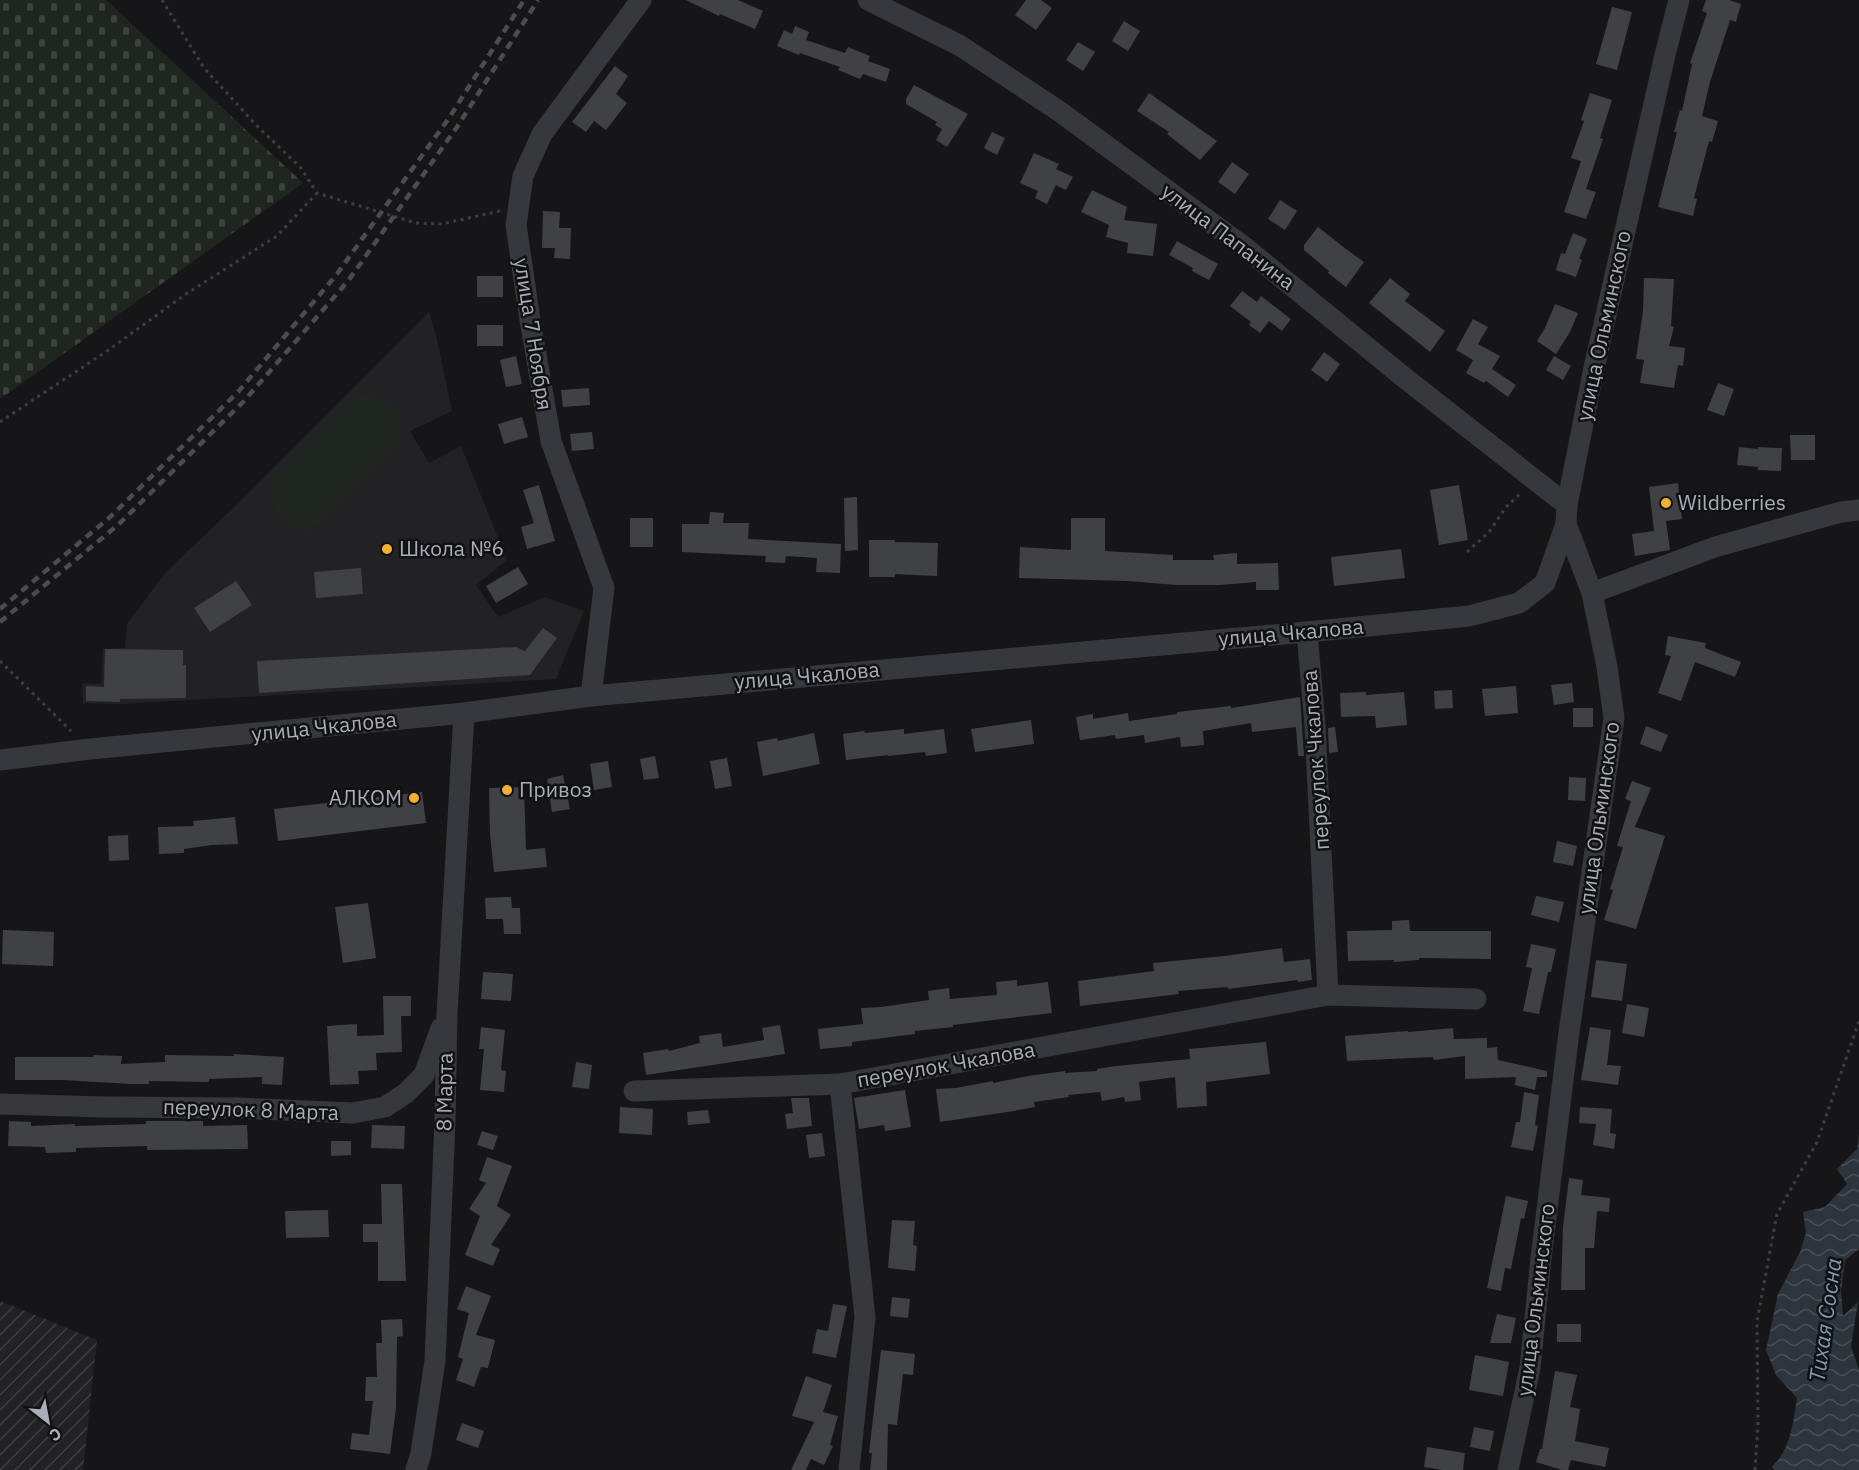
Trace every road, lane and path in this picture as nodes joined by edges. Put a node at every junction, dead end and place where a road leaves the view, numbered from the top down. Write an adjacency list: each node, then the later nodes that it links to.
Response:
1 (162, 0): 5 (path)
2 (640, 0): 6 (street, улица 7 Ноября)
3 (868, 0): 8 (street, улица Папанина)
4 (1679, 0): 10 (street, улица Ольминского)
5 (317, 193): 6 (path); 7 (path)
6 (519, 207): 15 (street, улица 7 Ноября)
7 (0, 422)
8 (1535, 480): 10 (street, улица Папанина); 11 (path)
9 (1859, 510): 12 (street)
10 (1567, 514): 12 (street, улица Ольминского); 13 (street, улица Чкалова)
11 (1467, 552)
12 (1592, 592): 28 (street, улица Ольминского)
13 (1307, 632): 15 (street, улица Чкалова); 19 (street, переулок Чкалова)
14 (0, 661): 17 (path)
15 (591, 696): 16 (street, улица Чкалова)
16 (464, 713): 17 (street, улица Чкалова); 21 (street, 8 Марта)
17 (90, 749): 18 (street, улица Чкалова)
18 (0, 760)
19 (1328, 995): 20 (street, переулок Чкалова); 23 (street, переулок Чкалова)
20 (1476, 999)
21 (447, 1014): 25 (street, переулок 8 Марта); 26 (street, 8 Марта)
22 (1859, 1020): 29 (path)
23 (840, 1084): 24 (street); 27 (street, переулок Чкалова)
24 (634, 1091)
25 (0, 1104)
26 (416, 1470)
27 (849, 1470)
28 (1508, 1470)
29 (1755, 1470)

